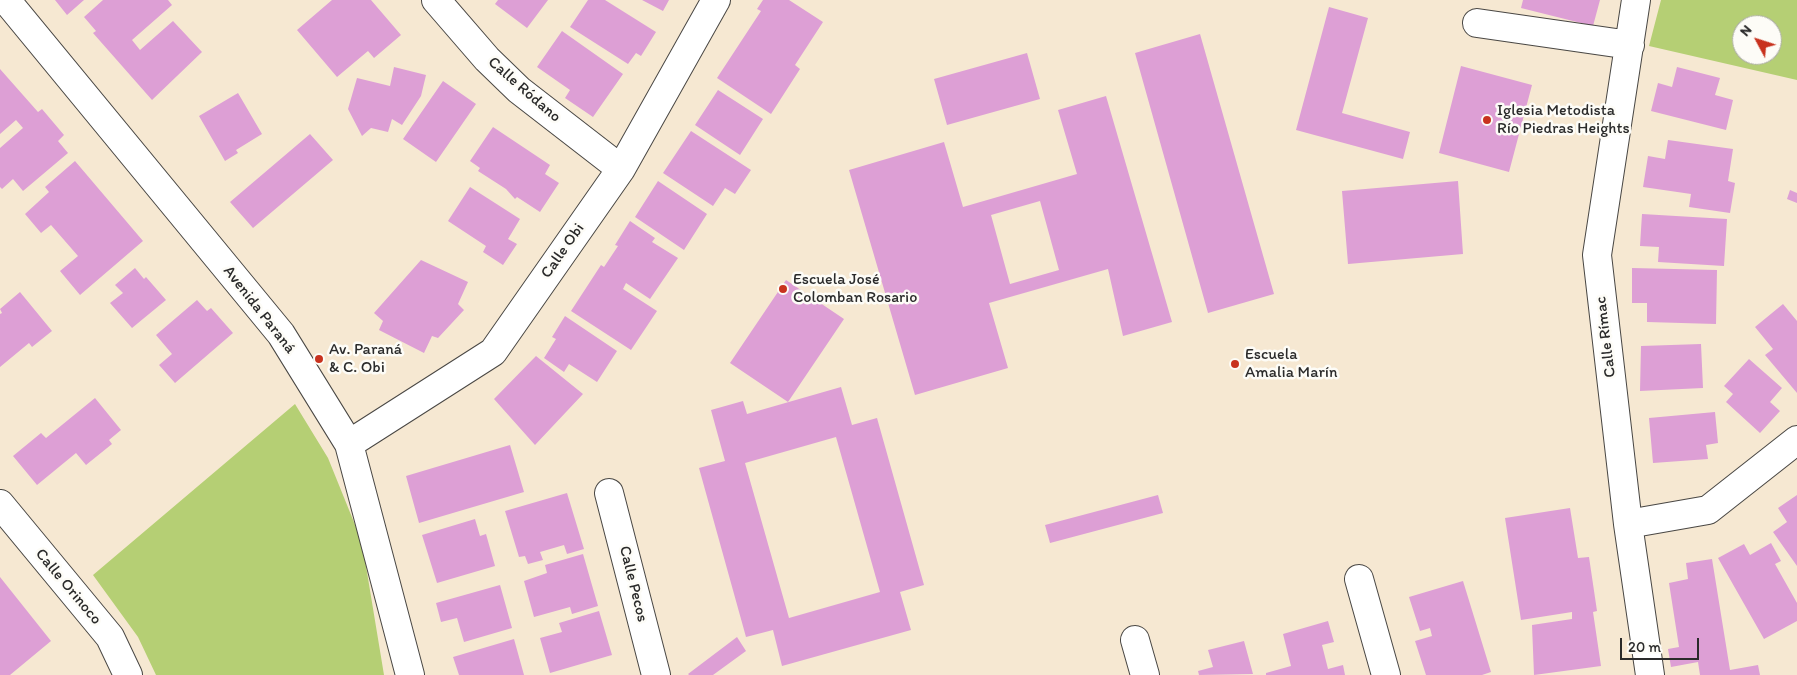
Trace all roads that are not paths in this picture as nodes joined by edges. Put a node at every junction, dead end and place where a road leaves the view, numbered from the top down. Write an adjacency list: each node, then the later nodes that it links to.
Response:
1 (6, 0): 9 (street, Avenida Paraná)
2 (436, 0): 7 (street, Calle Ródano)
3 (716, 0): 7 (street, Calle Obi)
4 (1636, 0): 6 (street, Calle Rímac)
5 (1477, 23): 6 (street)
6 (1630, 45): 12 (street, Calle Rímac)
7 (621, 169): 9 (street, Calle Obi)
8 (1797, 440): 12 (street)
9 (349, 444): 16 (street, Avenida Paraná)
10 (609, 493): 17 (street, Calle Pecos)
11 (0, 504): 15 (street, Calle Orinoco)
12 (1628, 524): 20 (street, Calle Rímac)
13 (1359, 579): 19 (street)
14 (1135, 640): 18 (street)
15 (128, 675)
16 (410, 675)
17 (656, 675)
18 (1145, 675)
19 (1386, 675)
20 (1650, 675)

